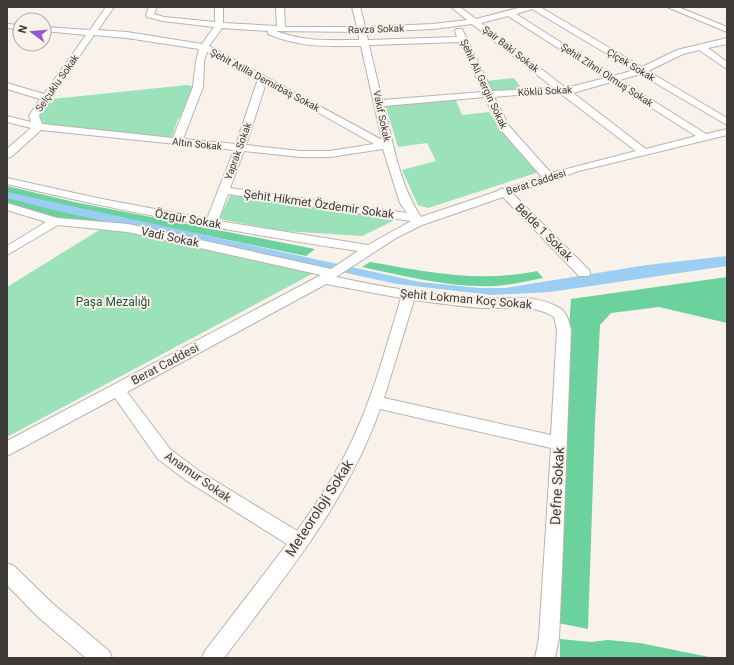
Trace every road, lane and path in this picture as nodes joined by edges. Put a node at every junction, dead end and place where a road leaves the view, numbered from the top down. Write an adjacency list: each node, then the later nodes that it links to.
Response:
1 (110, 7): 19 (street, Selçuklu Sokak)
2 (153, 7): 13 (street, Ravza Sokak)
3 (219, 7): 13 (street)
4 (280, 7): 16 (street)
5 (356, 7): 17 (street, Vakıf Sokak)
6 (455, 7): 11 (street, Şair Baki Sokak)
7 (531, 7): 10 (street, Ravza Sokak)
8 (534, 7): 26 (street, Çiçek Sokak)
9 (671, 7): 18 (street)
10 (509, 13): 11 (street, Ravza Sokak); 28 (street, Şehit Zihni Olmuş Sokak)
11 (476, 21): 12 (street, Ravza Sokak); 30 (street, Şair Baki Sokak)
12 (456, 24): 17 (street, Ravza Sokak); 20 (street, Şehit Ali Gergin Sokak)
13 (219, 26): 15 (street, Ravza Sokak); 23 (street)
14 (52, 29): 19 (street, Şehit Atilla Demirbaş Sokak)
15 (265, 29): 16 (street, Ravza Sokak); 22 (street)
16 (281, 30): 17 (street, Ravza Sokak)
17 (362, 30): 22 (street, Vakıf Sokak)
18 (727, 30)
19 (93, 32): 23 (street, Şehit Atilla Demirbaş Sokak); 32 (street, Selçuklu Sokak)
20 (463, 39): 22 (street); 31 (street, Şehit Ali Gergin Sokak)
21 (727, 41): 24 (street, Köklü Sokak)
22 (366, 43): 33 (street, Vakıf Sokak)
23 (204, 47): 27 (street, Şehit Atilla Demirbaş Sokak); 39 (street)
24 (702, 48): 25 (street); 26 (street, Köklü Sokak)
25 (727, 66)
26 (641, 71): 28 (street, Köklü Sokak); 35 (street, Çiçek Sokak)
27 (263, 78): 40 (street, Şehit Atilla Demirbaş Sokak); 41 (street, Yaprak Sokak)
28 (613, 80): 30 (street, Köklü Sokak); 38 (street, Şehit Zihni Olmuş Sokak)
29 (7, 86): 32 (street)
30 (565, 91): 31 (street, Köklü Sokak); 42 (street, Şair Baki Sokak)
31 (488, 94): 33 (street, Köklü Sokak); 44 (street, Şehit Ali Gergin Sokak)
32 (45, 97): 36 (street, Selçuklu Sokak)
33 (379, 103): 40 (street, Vakıf Sokak)
34 (7, 119): 36 (street, Altın Sokak)
35 (727, 122)
36 (38, 127): 39 (street, Altın Sokak); 43 (street, Selçuklu Sokak)
37 (727, 132): 38 (street, Berat Caddesi)
38 (704, 137): 42 (street, Berat Caddesi)
39 (177, 141): 41 (street, Altın Sokak)
40 (386, 145): 41 (street, Altın Sokak); 49 (street, Vakıf Sokak)
41 (240, 148): 46 (street, Yaprak Sokak)
42 (642, 151): 44 (street, Berat Caddesi)
43 (7, 155)
44 (548, 177): 47 (street, Berat Caddesi)
45 (7, 181): 51 (street, Özgür Sokak)
46 (224, 190): 49 (street, Şehit Hikmet Özdemir Sokak); 51 (street, Yaprak Sokak)
47 (504, 191): 49 (street, Berat Caddesi); 54 (street, Belde 1 Sokak)
48 (7, 206): 50 (street, Vadi Sokak)
49 (416, 220): 52 (street, Berat Caddesi)
50 (56, 221): 53 (street); 55 (street, Vadi Sokak)
51 (211, 223): 52 (street, Özgür Sokak)
52 (370, 248): 55 (street, Berat Caddesi)
53 (7, 251)
54 (584, 273)
55 (328, 276): 56 (street, Şehit Lokman Koç Sokak); 58 (street, Berat Caddesi)
56 (409, 295): 57 (street, Şehit Lokman Koç Sokak); 59 (street, Meteoroloji Sokak)
57 (560, 314): 60 (street, Defne Sokak)
58 (117, 390): 61 (street, Berat Caddesi); 62 (street, Anamur Sokak)
59 (374, 402): 60 (street); 62 (street, Meteoroloji Sokak)
60 (559, 443): 66 (street, Defne Sokak)
61 (7, 449)
62 (299, 542): 65 (street, Meteoroloji Sokak)
63 (7, 572): 64 (street)
64 (102, 658)
65 (212, 658)
66 (545, 658)

